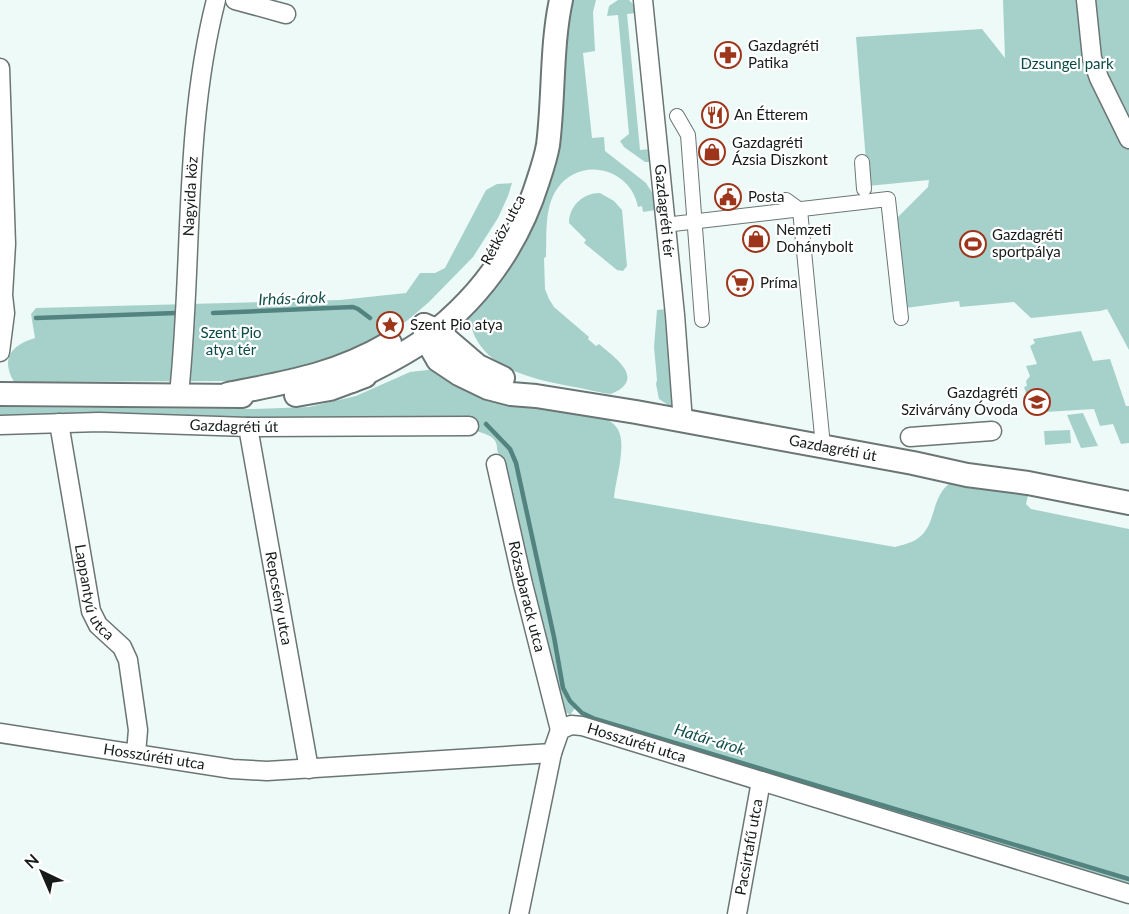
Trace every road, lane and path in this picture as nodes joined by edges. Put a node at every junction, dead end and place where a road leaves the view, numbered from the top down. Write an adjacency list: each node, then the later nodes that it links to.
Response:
1 (216, 0): 26 (street, Nagyida köz)
2 (236, 0): 6 (street)
3 (561, 0): 8 (street, Rétköz utca)
4 (643, 0): 29 (street, Gazdagréti tér)
5 (1086, 0): 10 (street)
6 (286, 14)
7 (0, 68): 21 (street)
8 (550, 114): 17 (street, Rétköz utca); 20 (street, Rétköz utca)
9 (676, 116): 15 (street)
10 (1129, 139)
11 (862, 162): 12 (street)
12 (864, 189)
13 (786, 200): 14 (street)
14 (800, 210): 15 (street); 18 (street); 36 (street)
15 (695, 221): 16 (street); 19 (street)
16 (673, 224)
17 (465, 304): 20 (street, Rétköz utca); 23 (street)
18 (901, 318)
19 (702, 320)
20 (429, 331): 22 (street, Gazdagréti út); 23 (street, Gazdagréti út); 24 (street, Gazdagréti út); 27 (street, Gazdagréti út)
21 (0, 352)
22 (438, 360): 24 (street, Gazdagréti út); 28 (street, Gazdagréti út)
23 (500, 376): 28 (street, Gazdagréti út)
24 (352, 381): 27 (street, Gazdagréti út)
25 (0, 394): 26 (street, Gazdagréti út)
26 (179, 394): 27 (street, Gazdagréti út)
27 (228, 394)
28 (536, 396): 29 (street, Gazdagréti út)
29 (683, 422): 36 (street, Gazdagréti út)
30 (59, 423): 31 (street, Gazdagréti út); 33 (street, Gazdagréti út); 41 (street, Lappantyú utca)
31 (0, 425)
32 (469, 426): 33 (street, Gazdagréti út)
33 (248, 427): 43 (street, Repcsény utca)
34 (992, 431): 35 (street)
35 (910, 438)
36 (822, 446): 38 (street, Gazdagréti út)
37 (496, 464): 39 (street, Rózsabarack utca)
38 (1129, 504)
39 (560, 730): 42 (street); 44 (street, Hosszúréti utca)
40 (0, 733): 41 (street, Hosszúréti utca)
41 (136, 753): 43 (street, Hosszúréti utca)
42 (552, 753): 43 (street, Hosszúréti utca); 46 (street)
43 (309, 769)
44 (761, 781): 45 (street, Hosszúréti utca); 47 (street, Pacsirtafű utca)
45 (1129, 894)
46 (519, 914)
47 (737, 914)

